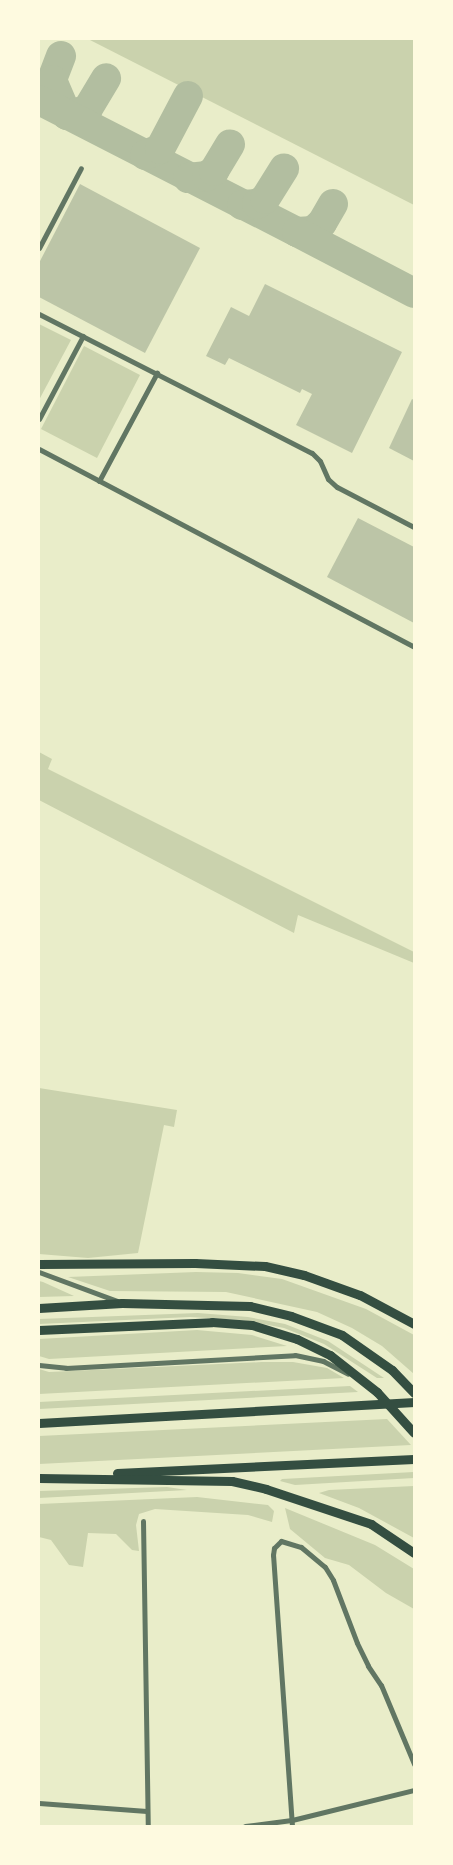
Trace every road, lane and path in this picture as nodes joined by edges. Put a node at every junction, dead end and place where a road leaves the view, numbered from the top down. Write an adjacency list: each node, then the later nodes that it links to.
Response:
1 (81, 168): 2 (street)
2 (39, 248)
3 (39, 314): 4 (street)
4 (83, 336): 5 (street); 6 (street)
5 (157, 373): 8 (street); 9 (street)
6 (39, 419)
7 (39, 449): 8 (street)
8 (99, 481): 10 (street)
9 (414, 527)
10 (414, 647)
11 (39, 1264): 15 (main road)
12 (39, 1272): 13 (street)
13 (122, 1303): 14 (main road); 19 (main road)
14 (39, 1308)
15 (414, 1324)
16 (39, 1330): 18 (main road)
17 (39, 1365): 18 (street)
18 (377, 1392): 22 (main road)
19 (414, 1393)
20 (414, 1402): 21 (main road)
21 (39, 1423)
22 (414, 1433)
23 (414, 1459): 24 (main road)
24 (39, 1478): 26 (main road)
25 (143, 1521): 30 (street)
26 (414, 1553)
27 (414, 1764): 31 (street)
28 (414, 1790): 31 (street)
29 (39, 1803): 30 (street)
30 (147, 1810): 32 (street)
31 (292, 1823): 33 (street)
32 (148, 1826)
33 (245, 1826)

